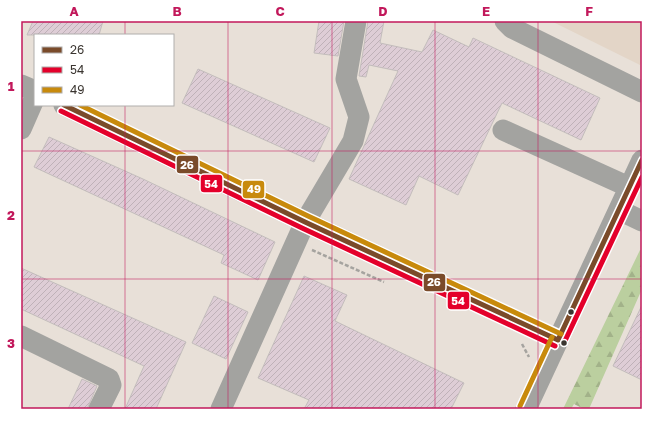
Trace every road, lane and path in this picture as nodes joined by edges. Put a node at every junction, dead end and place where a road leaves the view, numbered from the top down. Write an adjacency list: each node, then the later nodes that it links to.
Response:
1 (356, 21): 14 (street)
2 (505, 21): 5 (street)
3 (21, 85): 4 (street)
4 (34, 91)
5 (642, 92)
6 (34, 99): 8 (street)
7 (66, 106): 14 (street)
8 (21, 129)
9 (503, 130): 11 (street)
10 (642, 160): 11 (street)
11 (629, 187): 12 (street)
12 (619, 210): 13 (street); 18 (street)
13 (642, 221)
14 (305, 222): 15 (street); 18 (street)
15 (295, 243): 16 (path); 22 (street)
16 (390, 285)
17 (21, 336): 21 (street)
18 (558, 340): 23 (street)
19 (521, 343): 20 (path)
20 (526, 364)
21 (100, 409)
22 (221, 409)
23 (526, 409)

